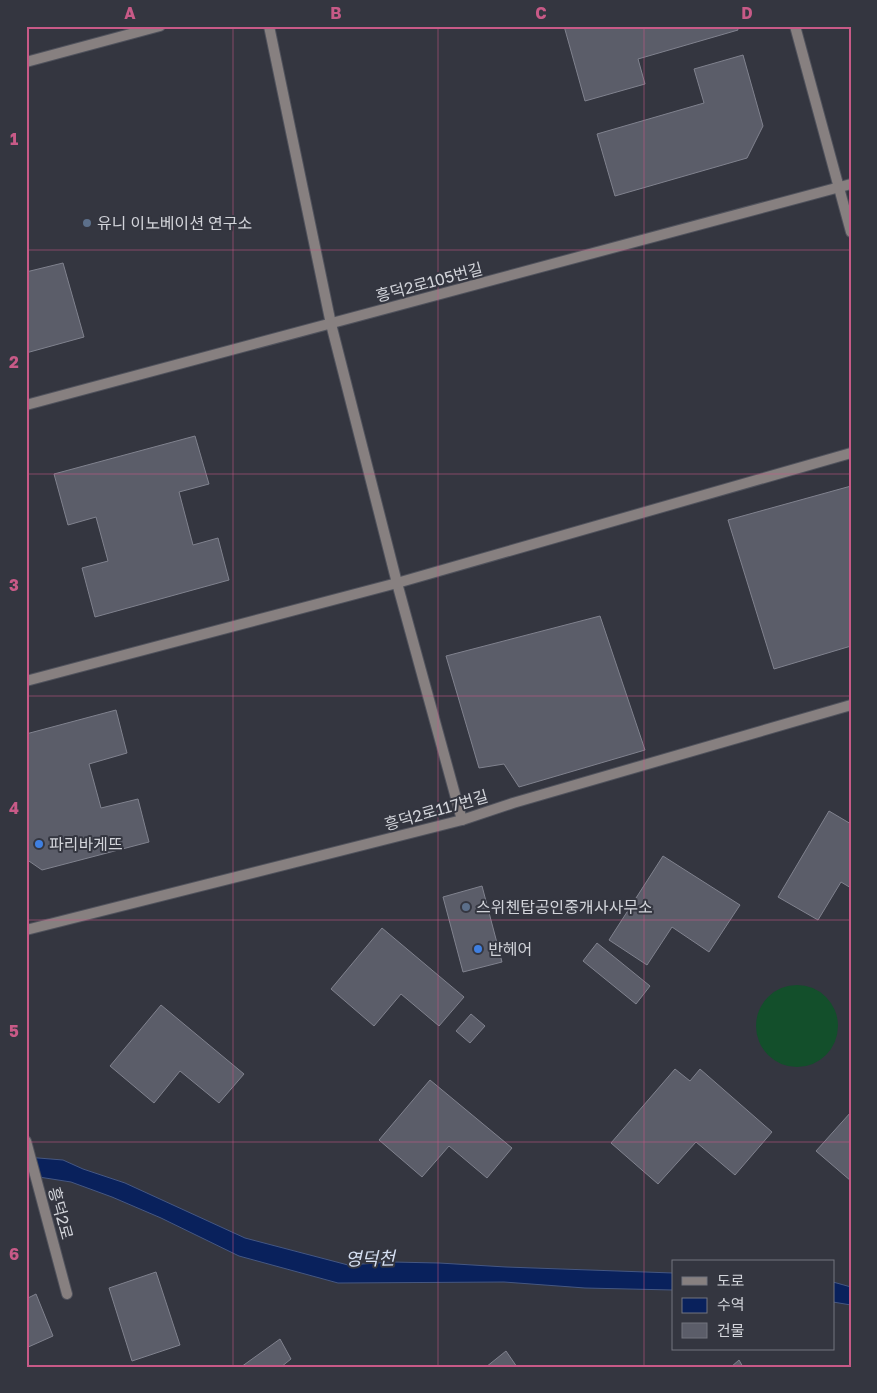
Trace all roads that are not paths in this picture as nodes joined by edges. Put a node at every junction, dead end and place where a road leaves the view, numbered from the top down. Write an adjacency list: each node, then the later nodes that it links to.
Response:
1 (160, 26): 4 (street)
2 (269, 26): 8 (street)
3 (795, 26): 6 (street)
4 (26, 62)
5 (851, 184): 6 (street, 흥덕2로105번길)
6 (839, 188): 7 (street); 8 (street, 흥덕2로105번길)
7 (851, 232)
8 (331, 324): 9 (street, 흥덕2로105번길); 11 (street)
9 (26, 405)
10 (851, 454): 11 (street)
11 (397, 583): 12 (street); 14 (street)
12 (26, 681)
13 (851, 705): 14 (street, 흥덕2로117번길)
14 (462, 820): 15 (street, 흥덕2로117번길)
15 (26, 930)
16 (26, 1141): 17 (street, 흥덕2로)
17 (68, 1294)

